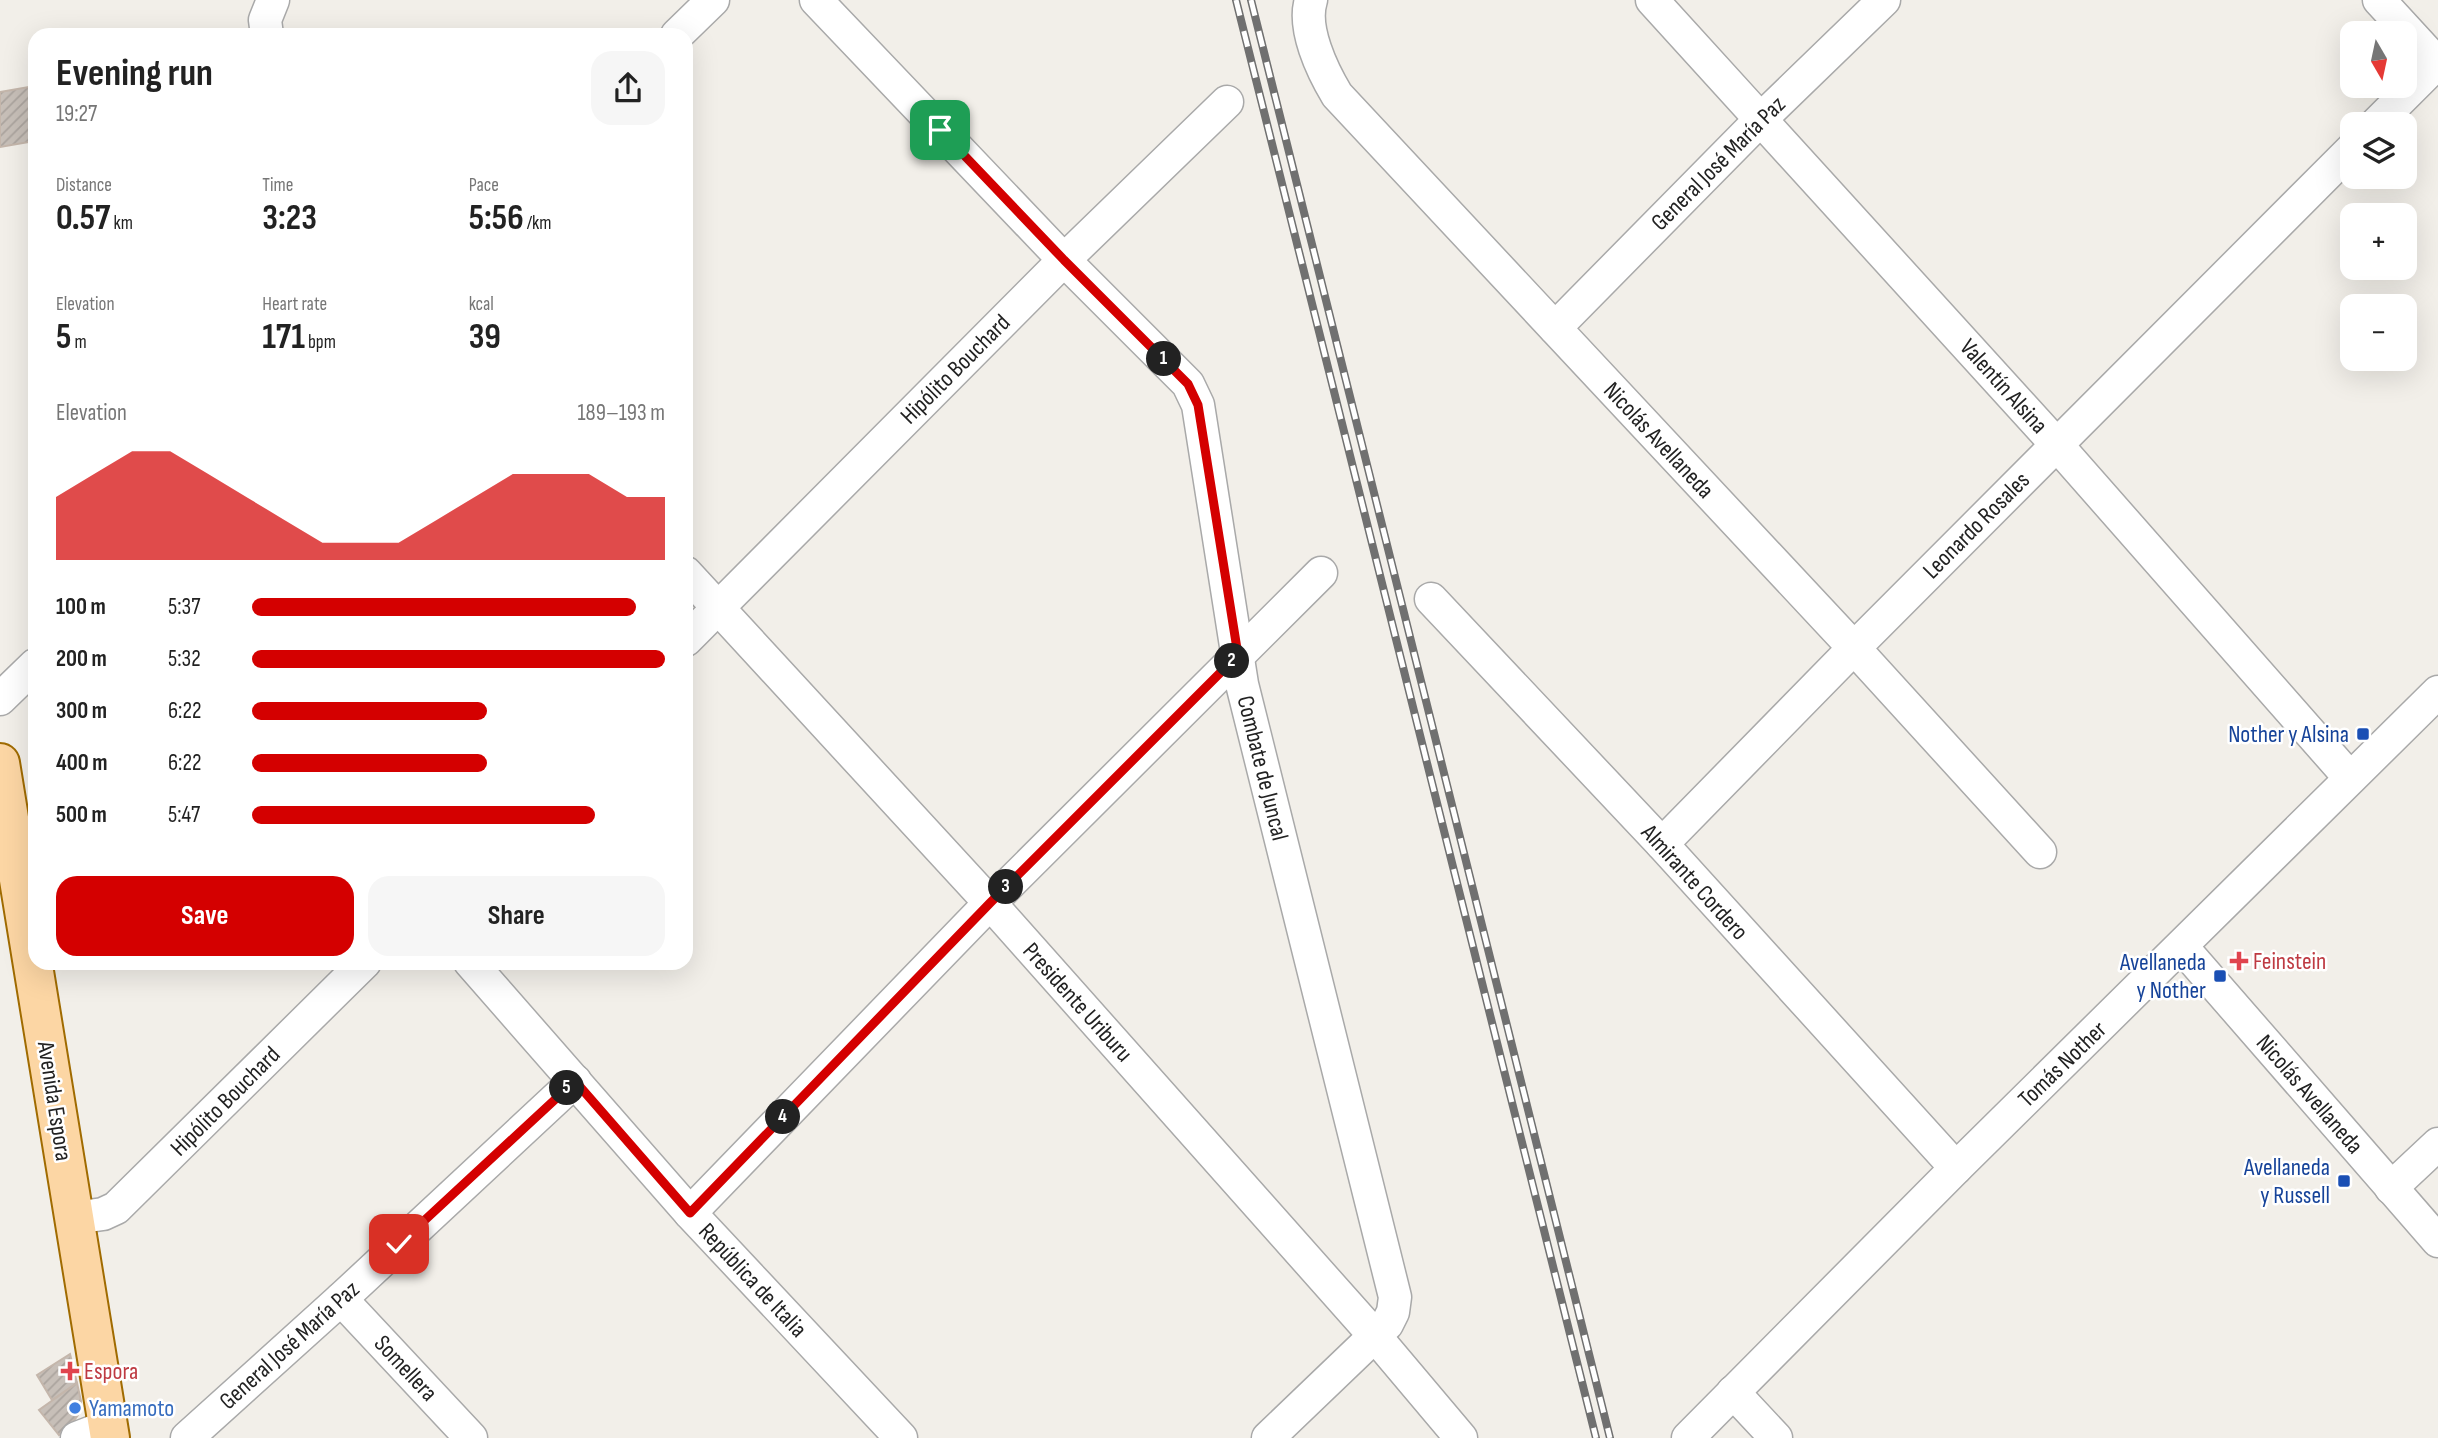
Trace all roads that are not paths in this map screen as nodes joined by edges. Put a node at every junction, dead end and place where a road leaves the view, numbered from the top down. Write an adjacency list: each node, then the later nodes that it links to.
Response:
1 (274, 0): 8 (street)
2 (712, 0): 9 (street)
3 (816, 0): 15 (street, Combate de Juncal)
4 (1652, 0): 13 (street, Valentín Alsina)
5 (1884, 0): 13 (street, General José María Paz)
6 (2379, 0): 10 (street)
7 (1309, 6): 16 (street, Nicolás Avellaneda)
8 (266, 28)
9 (684, 28)
10 (2438, 63): 12 (street)
11 (1227, 102): 15 (street, Hipólito Bouchard)
12 (2388, 112)
13 (1760, 120): 16 (street, General José María Paz); 17 (street, Valentín Alsina)
14 (2340, 161): 17 (street, Leonardo Rosales)
15 (1064, 260): 21 (street, Hipólito Bouchard); 24 (street, Combate de Juncal)
16 (1555, 328): 23 (street, Nicolás Avellaneda)
17 (2057, 445): 23 (street, Leonardo Rosales); 29 (street, Valentín Alsina)
18 (1321, 573): 24 (street)
19 (693, 581): 21 (street, Presidente Uriburu)
20 (1431, 599): 30 (street, Almirante Cordero)
21 (718, 608): 22 (street, Hipólito Bouchard); 32 (street, Presidente Uriburu)
22 (693, 633)
23 (1854, 648): 30 (street, Leonardo Rosales); 31 (street, Nicolás Avellaneda)
24 (1238, 655): 32 (street); 46 (street, Combate de Juncal)
25 (28, 672): 27 (street)
26 (2438, 692): 29 (street, Tomás Nother)
27 (0, 699)
28 (0, 763): 33 (main road, Avenida Espora)
29 (2350, 778): 34 (street, Tomás Nother)
30 (1661, 844): 40 (street, Almirante Cordero)
31 (2040, 852)
32 (990, 903): 42 (street); 46 (street, Presidente Uriburu)
33 (28, 935)
34 (2182, 947): 40 (street, Tomás Nother); 41 (street, Nicolás Avellaneda)
35 (34, 970): 43 (main road, Avenida Espora)
36 (357, 970): 43 (street, Hipólito Bouchard)
37 (477, 970): 38 (street, República de Italia)
38 (575, 1081): 42 (street, República de Italia); 45 (street, General José María Paz)
39 (2438, 1144): 41 (street)
40 (1956, 1168): 47 (street, Tomás Nother)
41 (2391, 1188): 44 (street, Nicolás Avellaneda)
42 (690, 1213): 51 (street, República de Italia)
43 (74, 1218): 48 (main road, Avenida Espora)
44 (2438, 1241)
45 (341, 1299): 49 (street, General José María Paz); 50 (street, Somellera)
46 (1375, 1336): 52 (street); 53 (street, Presidente Uriburu)
47 (1733, 1392): 54 (street, Tomás Nother); 55 (street)
48 (98, 1434)
49 (187, 1438)
50 (471, 1438)
51 (901, 1438)
52 (1268, 1438)
53 (1461, 1438)
54 (1688, 1438)
55 (1776, 1438)

